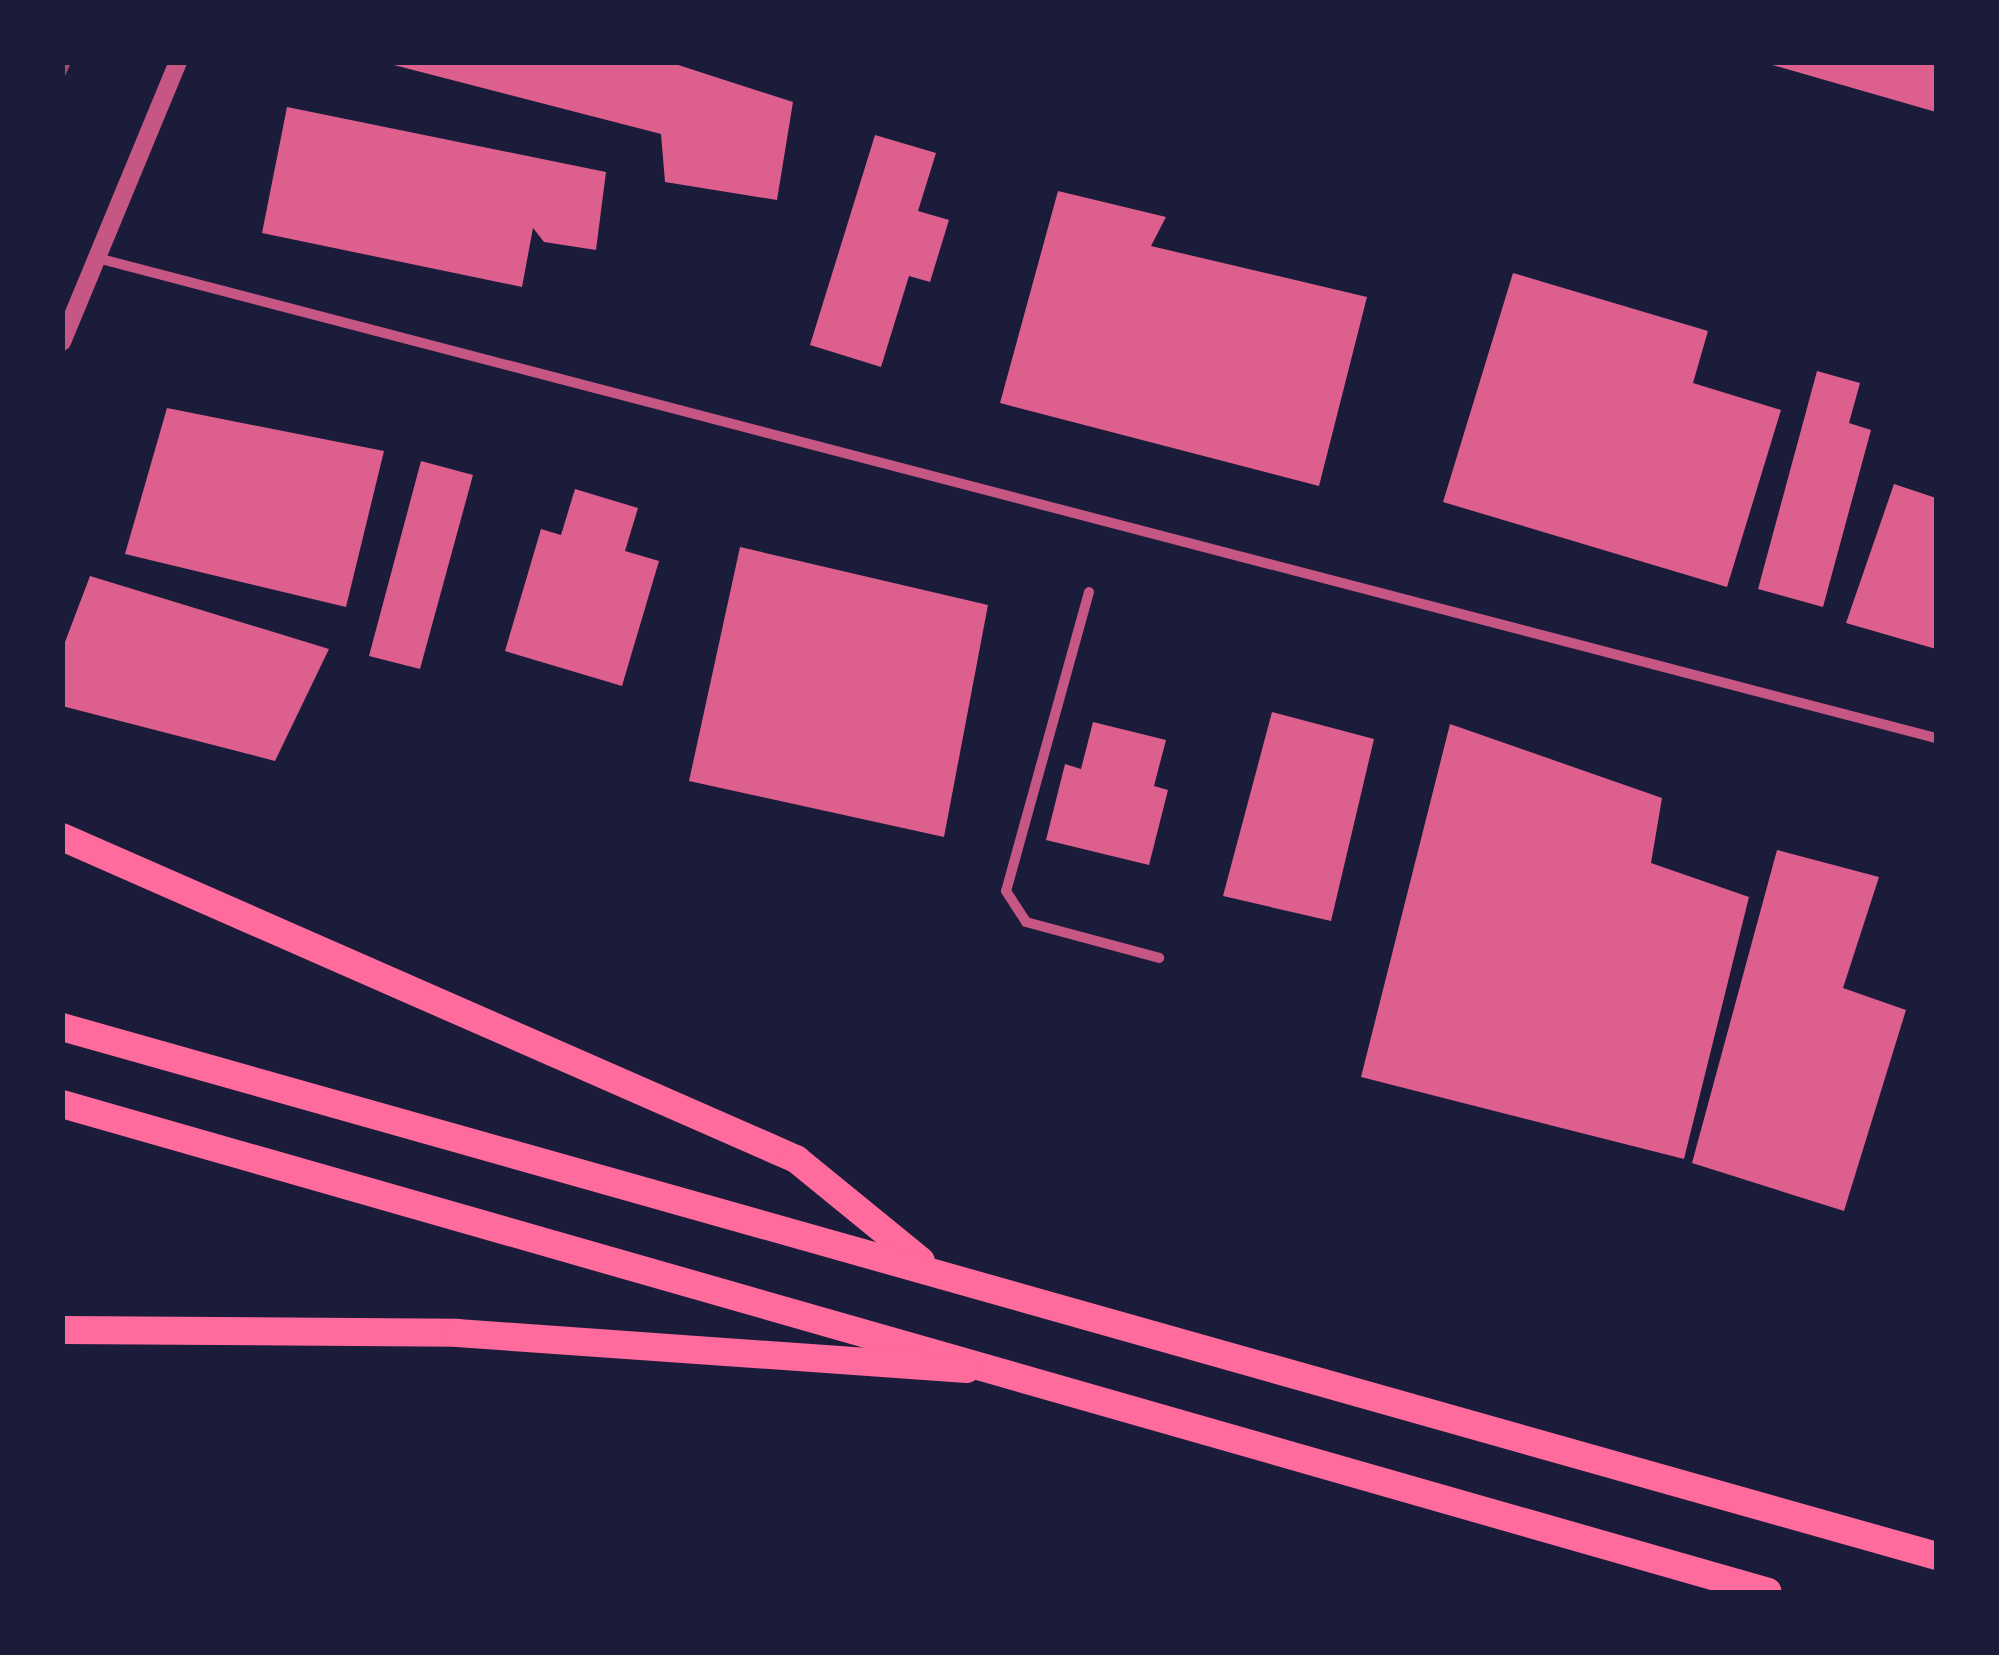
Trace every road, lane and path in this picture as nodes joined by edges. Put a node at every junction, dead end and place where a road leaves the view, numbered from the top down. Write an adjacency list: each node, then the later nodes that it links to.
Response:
1 (178, 62): 2 (street)
2 (97, 258): 3 (street); 5 (street)
3 (62, 342)
4 (1089, 592): 7 (street)
5 (1936, 738)
6 (62, 837): 10 (highway)
7 (1159, 958)
8 (62, 1028): 10 (highway)
9 (62, 1104): 12 (highway)
10 (934, 1271): 14 (highway)
11 (62, 1330): 12 (highway)
12 (1014, 1372): 16 (highway)
13 (1936, 1535): 14 (highway)
14 (1886, 1539): 15 (highway)
15 (1936, 1556)
16 (1768, 1592)

